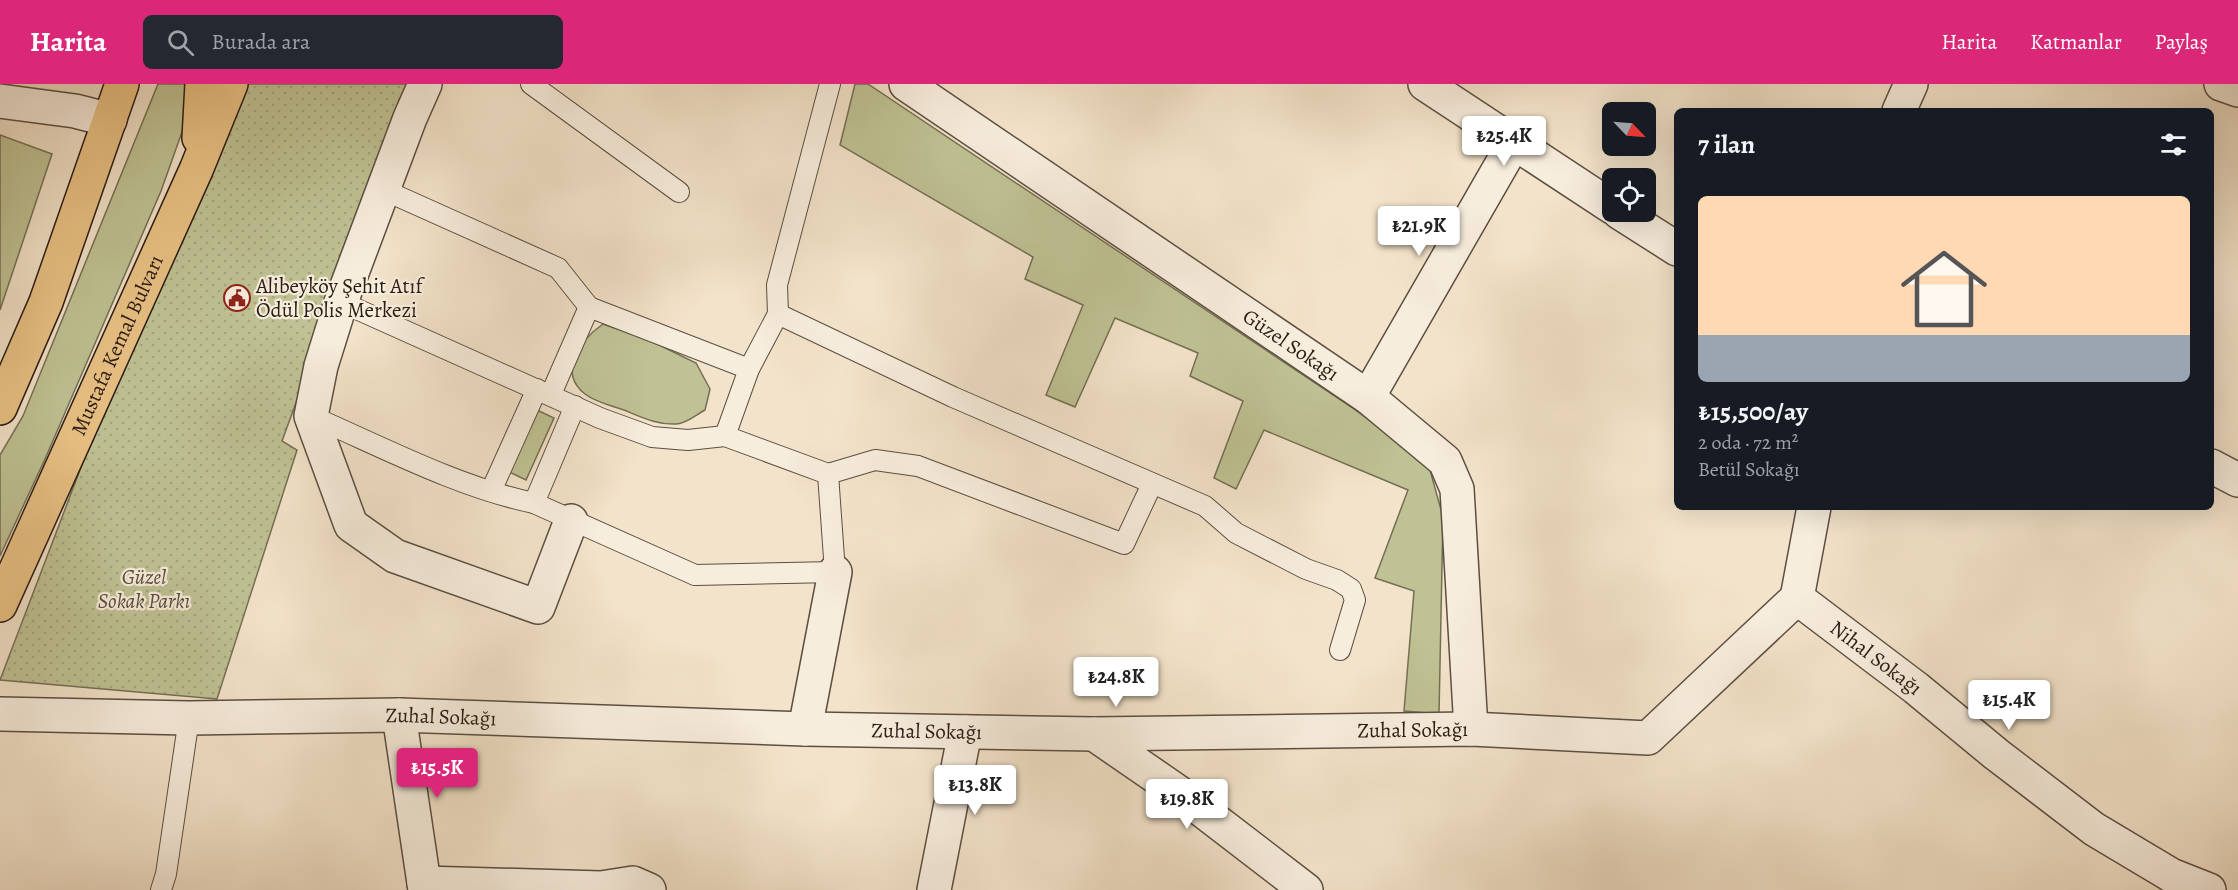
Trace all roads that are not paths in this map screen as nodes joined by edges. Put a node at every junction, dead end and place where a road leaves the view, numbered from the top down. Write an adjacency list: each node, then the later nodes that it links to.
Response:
1 (122, 84): 14 (main road)
2 (202, 84): 16 (main road)
3 (231, 84): 16 (main road, Mustafa Kemal Bulvarı)
4 (425, 84): 17 (street)
5 (531, 84): 18 (lane)
6 (830, 84): 24 (lane)
7 (906, 84): 27 (street, Güzel Sokağı)
8 (1425, 84): 15 (street)
9 (1911, 84): 13 (street)
10 (2221, 84): 11 (street)
11 (2238, 90)
12 (0, 101): 14 (street)
13 (1900, 108)
14 (110, 120): 29 (main road)
15 (1514, 142): 19 (street); 27 (street)
16 (196, 170): 42 (main road, Mustafa Kemal Bulvarı)
17 (384, 190): 22 (street); 23 (lane)
18 (679, 192)
19 (1602, 200)
20 (1635, 222): 21 (street)
21 (1674, 247)
22 (341, 302): 26 (lane); 30 (street)
23 (589, 307): 25 (lane); 26 (lane)
24 (778, 314): 25 (lane); 35 (lane)
25 (749, 369): 31 (lane)
26 (544, 392): 28 (lane); 36 (lane)
27 (1368, 397): 48 (street, Güzel Sokağı)
28 (575, 406): 31 (lane); 37 (lane)
29 (0, 408)
30 (310, 416): 36 (lane); 39 (street)
31 (725, 436): 33 (lane)
32 (2214, 467): 34 (street)
33 (828, 474): 35 (lane); 40 (lane)
34 (2238, 480)
35 (1152, 484): 43 (lane)
36 (491, 491): 37 (lane)
37 (534, 504): 39 (lane)
38 (1813, 510): 41 (street)
39 (571, 521): 40 (lane)
40 (835, 572): 47 (street)
41 (1797, 598): 48 (street, Zuhal Sokağı); 57 (street, Nihal Sokağı)
42 (0, 605)
43 (1340, 650)
44 (0, 714): 46 (street, Zuhal Sokağı)
45 (399, 715): 46 (street, Zuhal Sokağı); 47 (street, Zuhal Sokağı); 51 (street)
46 (189, 718): 53 (lane)
47 (805, 729): 49 (street, Zuhal Sokağı)
48 (1471, 729): 50 (street, Zuhal Sokağı)
49 (965, 732): 50 (street, Zuhal Sokağı); 55 (street)
50 (1094, 734): 56 (street)
51 (424, 886): 52 (street)
52 (601, 889): 54 (street)
53 (161, 890)
54 (649, 890)
55 (934, 890)
56 (1306, 890)
57 (2209, 890)

